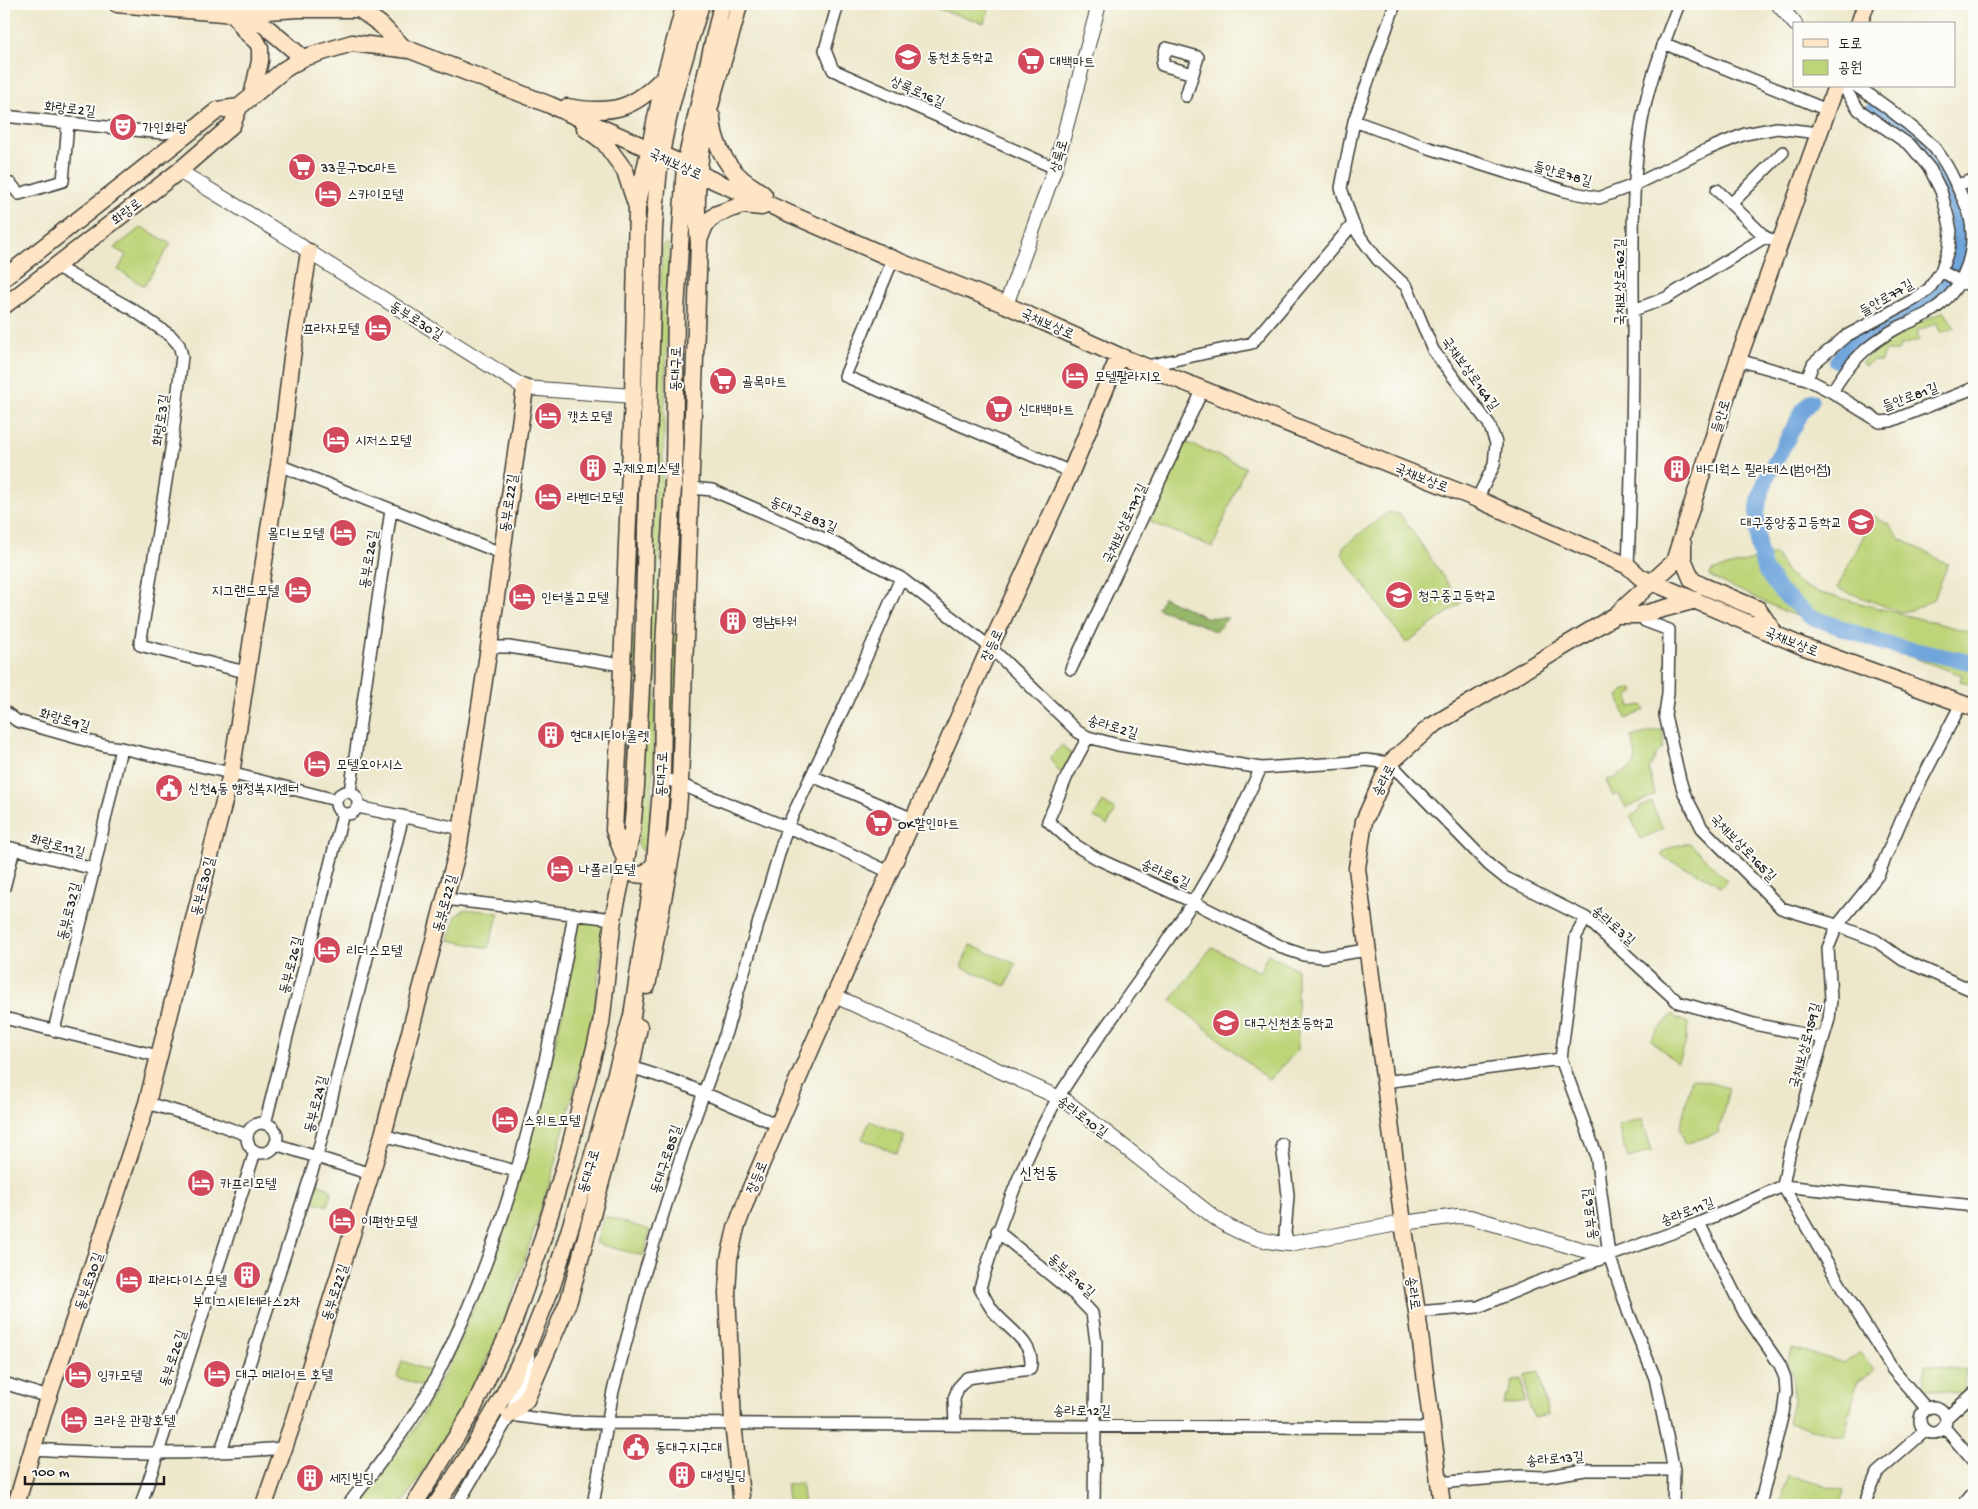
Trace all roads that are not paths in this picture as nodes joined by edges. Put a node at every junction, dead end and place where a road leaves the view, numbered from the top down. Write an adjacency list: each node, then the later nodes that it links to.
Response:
1 (117, 4): 13 (main road)
2 (685, 4): 20 (main road, 동대구로)
3 (701, 4): 20 (main road, 동대구로)
4 (722, 4): 26 (main road, 동대구로)
5 (739, 4): 26 (main road)
6 (838, 4): 39 (street, 상록로16길)
7 (1099, 4): 39 (street, 상록로)
8 (1395, 4): 33 (street, 국채보상로164길)
9 (1679, 4): 16 (street, 국채보상로162길)
10 (1778, 4): 14 (street)
11 (1866, 4): 15 (main road)
12 (360, 7): 13 (main road); 17 (main road)
13 (234, 14): 18 (main road); 24 (main road)
14 (1793, 22)
15 (1860, 22)
16 (1663, 43): 30 (street); 44 (street, 국채보상로162길)
17 (405, 49): 18 (main road, 국채보상로); 28 (main road, 국채보상로)
18 (303, 58): 24 (main road, 화랑로)
19 (1193, 74): 25 (street)
20 (671, 80): 26 (main road); 28 (main road); 38 (main road, 동대구로)
21 (1835, 88): 30 (main road, 들안로)
22 (1844, 88): 31 (street, 들안로77길)
23 (1859, 88): 27 (street)
24 (252, 96): 29 (main road, 화랑로)
25 (1186, 96)
26 (706, 98): 40 (main road, 동대구로); 49 (main road)
27 (1877, 100): 31 (street); 45 (street)
28 (550, 104): 38 (main road, 국채보상로); 48 (main road)
29 (239, 108): 35 (main road, 화랑로); 41 (main road, 화랑로)
30 (1827, 110): 36 (main road, 들안로)
31 (1859, 110): 58 (street, 들안로77길)
32 (4, 116): 34 (street, 화랑로2길)
33 (1354, 121): 44 (street, 들안로78길); 50 (street, 국채보상로164길)
34 (68, 123): 35 (street, 화랑로2길); 43 (street)
35 (194, 129): 59 (main road, 화랑로)
36 (1818, 133): 44 (street, 들안로78길); 53 (main road, 들안로)
37 (1783, 152): 47 (street)
38 (655, 153): 40 (main road, 국채보상로); 48 (main road); 51 (main road, 동대구로)
39 (1055, 168): 62 (street, 상록로)
40 (691, 169): 49 (main road, 국채보상로); 52 (main road, 동대구로); 54 (main road)
41 (179, 171): 55 (street, 동부로30길); 57 (main road, 화랑로)
42 (1974, 180): 45 (street)
43 (4, 183)
44 (1634, 185): 64 (street, 국채보상로162길)
45 (1956, 185): 60 (street)
46 (1717, 190): 47 (street)
47 (1731, 204): 53 (street)
48 (637, 207): 73 (main road)
49 (781, 209): 54 (main road); 56 (main road, 국채보상로)
50 (1353, 224): 67 (street); 77 (street, 국채보상로164길)
51 (654, 228): 52 (main road); 113 (main road, 동대구로)
52 (682, 230): 101 (main road, 동대구로)
53 (1772, 240): 64 (street); 66 (main road, 들안로)
54 (699, 243): 76 (main road)
55 (308, 252): 69 (street, 동부로30길); 74 (main road, 동부로30길)
56 (893, 259): 62 (main road, 국채보상로); 75 (street)
57 (55, 266): 63 (main road, 화랑로); 92 (street, 화랑로3길)
58 (1942, 272): 60 (street); 68 (street, 들안로77길)
59 (4, 278)
60 (1961, 282): 61 (street); 72 (street)
61 (1974, 286)
62 (1006, 305): 65 (main road, 국채보상로)
63 (4, 306)
64 (1634, 310): 81 (street, 국채보상로162길)
65 (1119, 356): 67 (main road, 국채보상로); 75 (main road, 장등로)
66 (1738, 360): 68 (street); 79 (main road, 들안로)
67 (1147, 366): 71 (main road, 국채보상로)
68 (1805, 378): 72 (street)
69 (525, 388): 73 (street); 80 (main road, 동부로22길)
70 (1974, 388): 72 (street, 들안로81길)
71 (1203, 389): 77 (main road, 국채보상로); 91 (street, 국채보상로171길)
72 (1832, 392)
73 (633, 396): 90 (main road)
74 (279, 465): 78 (street); 92 (main road, 동부로30길)
75 (1071, 472): 89 (main road, 장등로)
76 (691, 488): 82 (street, 동대구로83길); 102 (main road)
77 (1477, 499): 81 (main road, 국채보상로)
78 (391, 510): 80 (street); 103 (street, 동부로26길)
79 (1683, 534): 83 (main road, 들안로); 87 (main road)
80 (501, 553): 88 (main road, 동부로22길)
81 (1628, 566): 83 (main road, 국채보상로)
82 (901, 578): 89 (street, 동대구로83길); 100 (street)
83 (1652, 581): 84 (main road, 국채보상로); 85 (main road, 송라로)
84 (1696, 600): 86 (main road); 87 (main road, 국채보상로)
85 (1616, 615): 86 (main road); 97 (main road, 송라로)
86 (1640, 615): 123 (street, 국채보상로165길)
87 (1775, 634): 93 (main road, 국채보상로)
88 (489, 647): 90 (street); 110 (main road, 동부로22길)
89 (990, 647): 95 (street, 송라로2길); 108 (main road, 장등로)
90 (622, 665): 113 (main road)
91 (1071, 669)
92 (247, 671): 99 (main road, 동부로30길)
93 (1968, 706): 123 (street, 국채보상로159길)
94 (4, 711): 96 (street, 화랑로9길)
95 (1088, 737): 98 (street, 송라로2길); 119 (street, 송라로6길)
96 (121, 748): 99 (street); 115 (street, 동부로32길)
97 (1390, 763): 98 (street, 송라로2길); 121 (street, 송라로3길); 124 (main road, 송라로)
98 (1261, 768): 119 (street)
99 (231, 774): 104 (street); 130 (main road, 동부로30길)
100 (812, 776): 108 (street); 109 (street, 동대구로85길)
101 (662, 777): 102 (street); 114 (main road, 동대구로)
102 (680, 784): 109 (street); 111 (main road)
103 (350, 792): 104 (street); 105 (street)
104 (336, 800): 106 (street)
105 (358, 807): 106 (street); 107 (street)
106 (343, 813): 137 (street, 동부로26길)
107 (403, 816): 110 (street); 144 (street, 동부로24길)
108 (913, 819): 116 (main road, 장등로)
109 (787, 827): 116 (street); 134 (street, 동대구로85길)
110 (462, 830): 118 (main road, 동부로22길)
111 (676, 833): 114 (main road); 132 (main road)
112 (9, 847): 115 (street, 화랑로11길); 117 (street, 화랑로11길)
113 (625, 863): 114 (main road); 122 (main road, 동대구로)
114 (655, 863): 155 (main road, 동대구로)
115 (94, 869): 128 (street, 동부로32길)
116 (889, 872): 126 (main road, 장등로)
117 (4, 888)
118 (445, 899): 120 (street); 140 (main road, 동부로22길)
119 (1193, 902): 124 (street, 송라로6길); 135 (street)
120 (574, 914): 122 (street); 145 (street)
121 (1586, 918): 129 (street, 송라로3길); 131 (street, 동부로6길)
122 (613, 919): 180 (main road, 동대구로)
123 (1837, 926): 125 (street, 국채보상로165길); 129 (street, 국채보상로159길)
124 (1367, 950): 133 (main road, 송라로)
125 (1974, 991)
126 (835, 996): 135 (street, 송라로10길); 138 (main road, 장등로)
127 (4, 1018): 128 (street)
128 (54, 1030): 130 (street)
129 (1823, 1038): 147 (street, 국채보상로159길)
130 (158, 1056): 136 (main road, 동부로30길)
131 (1560, 1059): 133 (street); 153 (street, 동부로6길)
132 (631, 1067): 134 (street); 160 (main road)
133 (1384, 1082): 149 (main road, 송라로)
134 (703, 1092): 138 (street); 162 (street, 동대구로85길)
135 (1059, 1097): 151 (street); 152 (street, 송라로10길)
136 (147, 1103): 139 (street); 158 (main road, 동부로30길)
137 (265, 1124): 139 (street); 141 (street)
138 (778, 1125): 163 (main road, 장등로)
139 (247, 1135): 143 (street)
140 (383, 1135): 145 (street); 146 (main road, 동부로22길)
141 (275, 1144): 143 (street); 144 (street)
142 (1282, 1144): 152 (street)
143 (255, 1152): 171 (street, 동부로26길)
144 (317, 1156): 146 (street); 170 (street, 동부로24길)
145 (515, 1171): 179 (street)
146 (371, 1174): 168 (main road, 동부로22길)
147 (1783, 1186): 148 (street, 송라로11길); 150 (street, 송라로11길); 159 (street)
148 (1974, 1206)
149 (1403, 1223): 152 (street, 송라로10길); 153 (street, 송라로10길); 154 (main road, 송라로)
150 (1699, 1223): 153 (street, 송라로11길); 188 (street)
151 (997, 1231): 164 (street); 165 (street, 동부로16길)
152 (1289, 1244)
153 (1609, 1255): 154 (street, 송라로11길); 173 (street, 동부로6길)
154 (1417, 1312): 166 (main road, 송라로)
155 (528, 1346): 160 (street); 181 (main road, 동대구로)
156 (4, 1383): 158 (street)
157 (1974, 1393): 161 (street)
158 (48, 1397): 169 (main road, 동부로30길)
159 (1926, 1408): 161 (street); 167 (street)
160 (510, 1415): 162 (street, 송라로12길); 182 (street)
161 (1945, 1422): 167 (street); 172 (street)
162 (607, 1423): 163 (street, 송라로12길); 183 (street, 동대구로85길)
163 (733, 1423): 164 (street, 송라로12길); 184 (main road, 장등로)
164 (955, 1425): 165 (street, 송라로12길)
165 (1094, 1425): 166 (street, 송라로12길); 185 (street, 동부로16길)
166 (1431, 1428): 174 (main road, 송라로)
167 (1925, 1431): 189 (street)
168 (284, 1448): 170 (street); 178 (main road, 동부로22길)
169 (31, 1449): 171 (street); 176 (main road, 동부로30길)
170 (221, 1451): 171 (street)
171 (157, 1453): 177 (street, 동부로26길)
172 (1974, 1462)
173 (1674, 1470): 174 (street, 송라로13길); 187 (street, 동부로6길)
174 (1438, 1483): 186 (main road, 송라로)
175 (1974, 1492): 190 (street)
176 (16, 1505)
177 (141, 1505)
178 (264, 1505)
179 (348, 1505)
180 (414, 1505)
181 (436, 1505)
182 (458, 1505)
183 (593, 1505)
184 (742, 1505)
185 (1094, 1505)
186 (1442, 1505)
187 (1673, 1505)
188 (1760, 1505)
189 (1864, 1505)
190 (1963, 1505)

